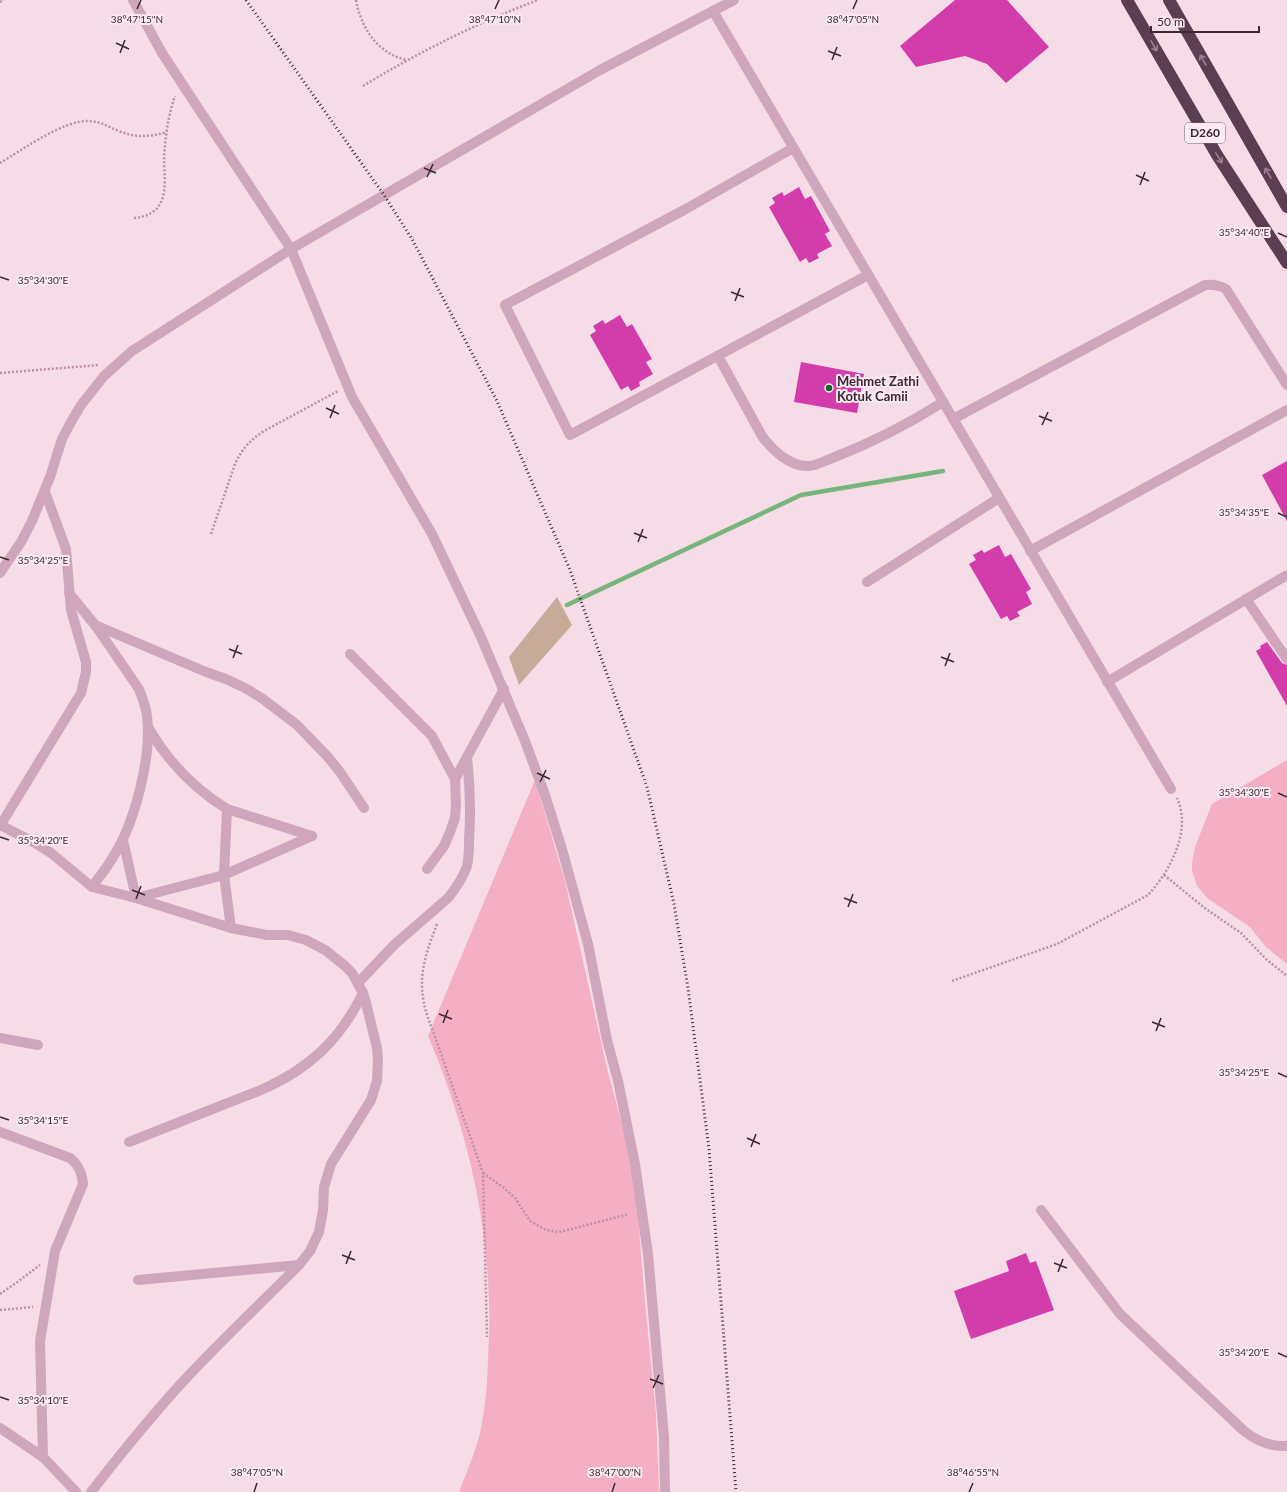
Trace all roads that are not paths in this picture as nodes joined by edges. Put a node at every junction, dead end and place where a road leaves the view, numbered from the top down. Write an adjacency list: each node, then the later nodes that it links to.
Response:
1 (133, 0): 8 (street)
2 (734, 0): 5 (street)
3 (1127, 0): 9 (highway, D260, one-way to 9)
4 (1169, 0): 7 (highway, D260, one-way to 4)
5 (713, 11): 6 (street); 8 (street)
6 (793, 148): 10 (street); 11 (street)
7 (1287, 207)
8 (291, 248): 16 (street); 28 (street)
9 (1287, 263)
10 (868, 275): 11 (street); 13 (street)
11 (718, 356): 13 (street)
12 (1287, 385): 15 (street)
13 (943, 402): 15 (street)
14 (1287, 410): 18 (street)
15 (953, 419): 17 (street)
16 (45, 492): 19 (street); 22 (street)
17 (999, 498): 18 (street); 21 (street)
18 (1030, 551): 27 (street)
19 (0, 573)
20 (1287, 575): 23 (street)
21 (867, 582)
22 (69, 594): 24 (street); 35 (street)
23 (1246, 600): 26 (street); 27 (street)
24 (95, 625): 29 (street); 33 (street)
25 (350, 654): 31 (street)
26 (1287, 659)
27 (1107, 682): 32 (street)
28 (504, 689): 30 (street); 56 (street)
29 (148, 727): 34 (street); 36 (street)
30 (467, 757): 31 (street); 42 (street)
31 (455, 779): 37 (street)
32 (1170, 789)
33 (364, 808)
34 (227, 810): 38 (street); 38 (street)
35 (0, 826): 39 (street)
36 (123, 840): 39 (street); 40 (street)
37 (427, 870)
38 (224, 875): 40 (street); 41 (street)
39 (92, 887): 40 (street)
40 (136, 898): 41 (street)
41 (231, 928): 42 (street)
42 (358, 983): 43 (street)
43 (363, 993): 47 (street); 49 (street)
44 (0, 1038): 45 (street)
45 (38, 1045)
46 (0, 1132): 53 (street)
47 (129, 1142)
48 (1041, 1210): 52 (street)
49 (298, 1265): 50 (street); 55 (street)
50 (138, 1280)
51 (0, 1428): 53 (street)
52 (1287, 1446)
53 (43, 1458): 54 (street)
54 (76, 1492)
55 (91, 1492)
56 (665, 1492)

